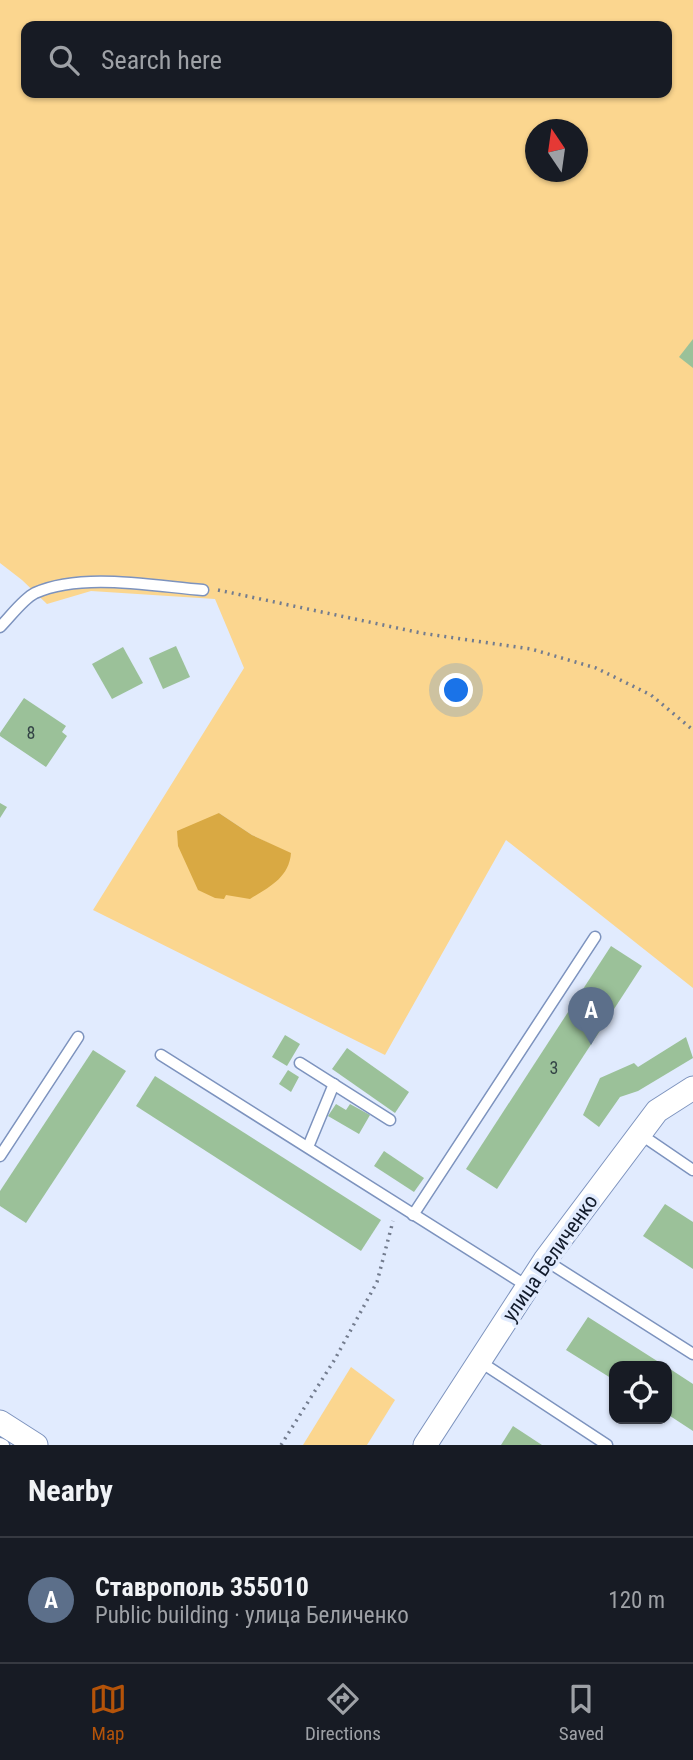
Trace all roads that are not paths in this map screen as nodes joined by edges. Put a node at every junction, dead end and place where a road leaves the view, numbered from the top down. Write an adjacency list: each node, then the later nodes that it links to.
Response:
1 (203, 590): 2 (lane)
2 (0, 627)
3 (595, 937): 14 (lane)
4 (78, 1037): 12 (lane)
5 (161, 1055): 11 (lane)
6 (300, 1063): 7 (lane)
7 (334, 1084): 9 (lane); 11 (lane)
8 (693, 1088): 10 (street, улица Беличенко)
9 (390, 1120)
10 (640, 1135): 13 (lane); 15 (street, улица Беличенко)
11 (308, 1147): 14 (lane)
12 (0, 1156)
13 (693, 1170)
14 (414, 1215): 16 (lane)
15 (545, 1260): 16 (street, улица Беличенко); 17 (lane)
16 (527, 1286): 18 (street, улица Беличенко)
17 (693, 1354)
18 (479, 1361): 21 (street, улица Беличенко); 22 (lane)
19 (0, 1422): 20 (street)
20 (36, 1445)
21 (425, 1445)
22 (607, 1445)

